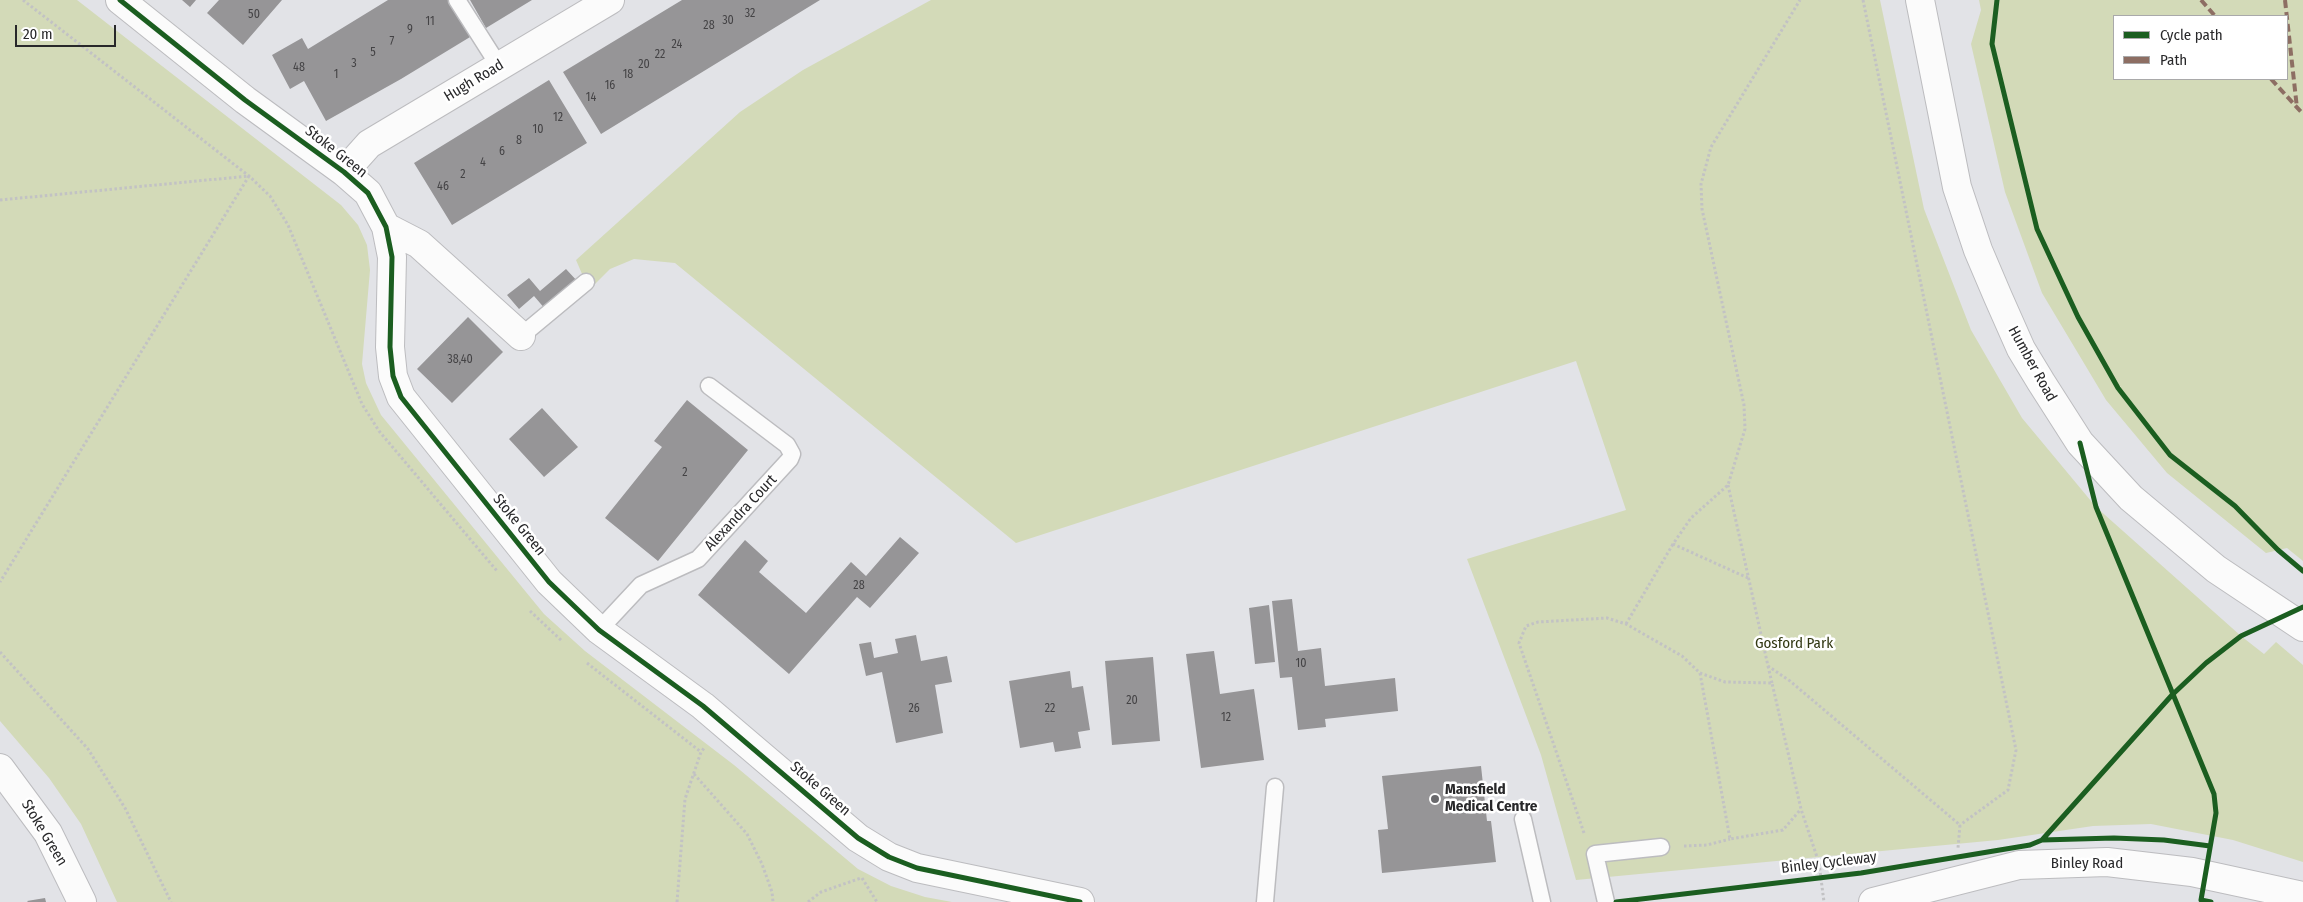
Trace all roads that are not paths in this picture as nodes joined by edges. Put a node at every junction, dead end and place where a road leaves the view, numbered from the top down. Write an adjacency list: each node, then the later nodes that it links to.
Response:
1 (120, 0): 6 (street, Stoke Green)
2 (458, 0): 5 (lane)
3 (610, 0): 5 (street, Hugh Road)
4 (1920, 0): 11 (street, Humber Road)
5 (499, 66): 6 (street, Hugh Road)
6 (344, 172): 7 (street, Stoke Green)
7 (386, 227): 9 (street); 12 (street, Stoke Green)
8 (586, 282): 9 (lane)
9 (521, 336)
10 (709, 386): 12 (lane, Alexandra Court)
11 (2303, 627)
12 (599, 630): 19 (street, Stoke Green)
13 (0, 768): 18 (street, Stoke Green)
14 (1275, 786): 20 (lane)
15 (1523, 819): 21 (lane)
16 (1661, 847): 22 (lane)
17 (2303, 896): 23 (street, Binley Road)
18 (82, 902)
19 (1080, 902)
20 (1265, 902)
21 (1542, 902)
22 (1606, 902)
23 (1873, 902)

